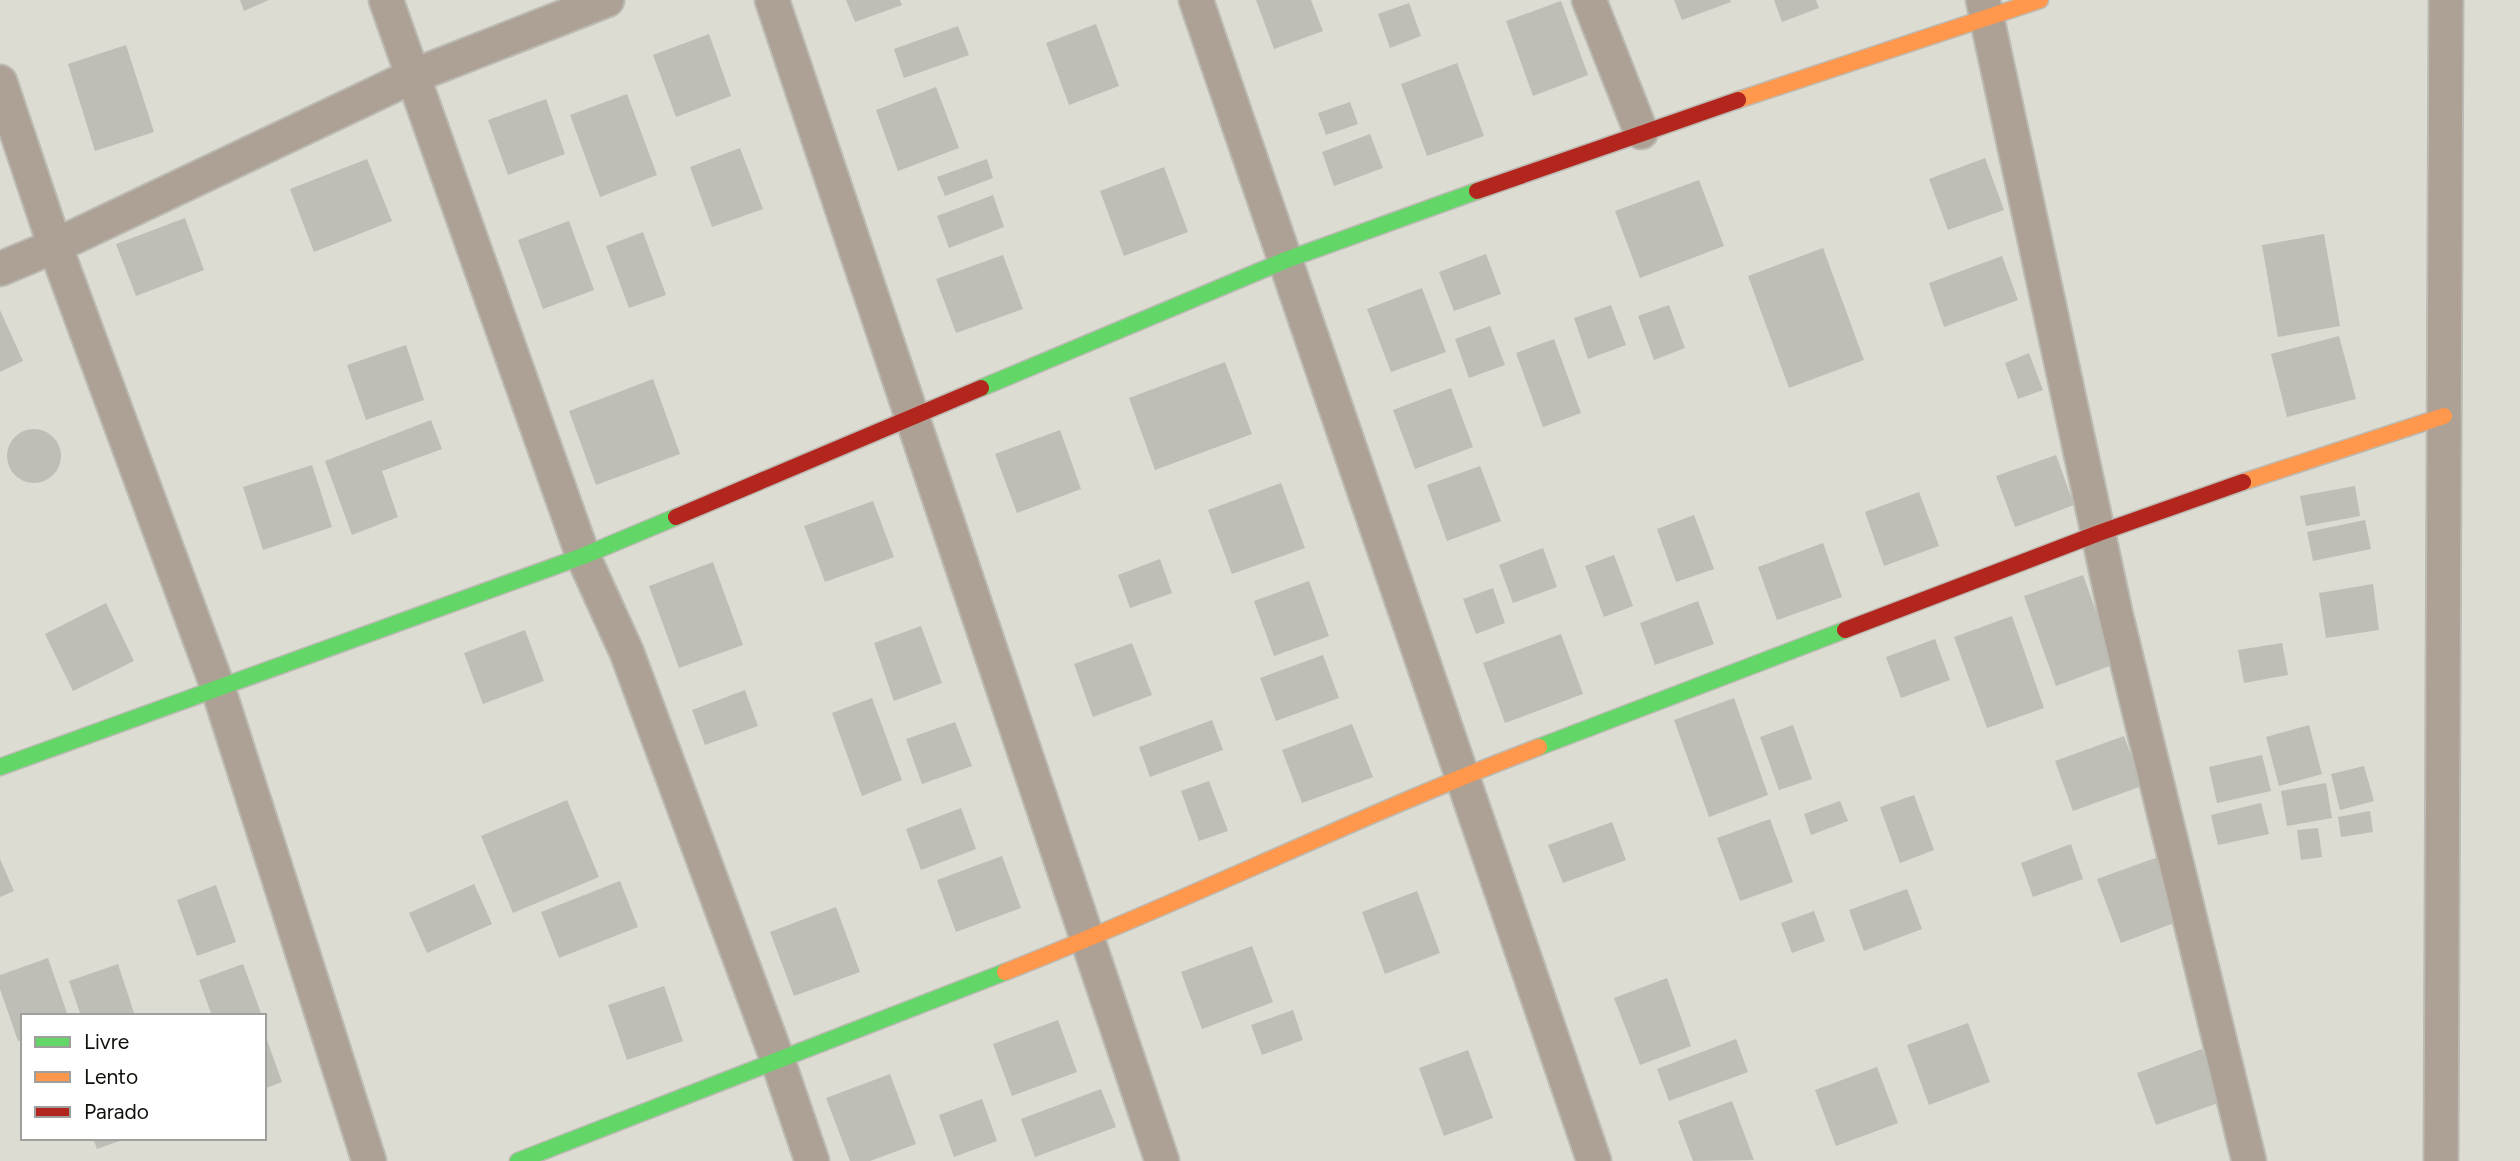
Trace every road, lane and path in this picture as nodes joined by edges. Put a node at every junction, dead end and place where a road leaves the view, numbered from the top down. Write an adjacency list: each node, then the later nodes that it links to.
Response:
1 (386, 0): 9 (street)
2 (607, 0): 9 (street)
3 (772, 0): 16 (street)
4 (1196, 0): 13 (street)
5 (1589, 0): 11 (street)
6 (2040, 0): 8 (street)
7 (2446, 0): 15 (street)
8 (1985, 8): 11 (street); 17 (street)
9 (413, 76): 12 (street); 18 (street)
10 (0, 82): 12 (street)
11 (1641, 132): 13 (street)
12 (55, 246): 14 (street); 19 (street)
13 (1286, 260): 16 (street); 21 (street)
14 (0, 269)
15 (2444, 416): 17 (street); 30 (street)
16 (912, 417): 18 (street); 22 (street)
17 (2099, 533): 21 (street); 29 (street)
18 (583, 556): 19 (street); 23 (street)
19 (218, 688): 20 (street); 24 (street)
20 (0, 767)
21 (1462, 776): 22 (street); 28 (street)
22 (1087, 940): 23 (street); 27 (street)
23 (778, 1061): 25 (street); 26 (street)
24 (369, 1161)
25 (518, 1161)
26 (812, 1161)
27 (1162, 1161)
28 (1594, 1161)
29 (2249, 1161)
30 (2441, 1161)

